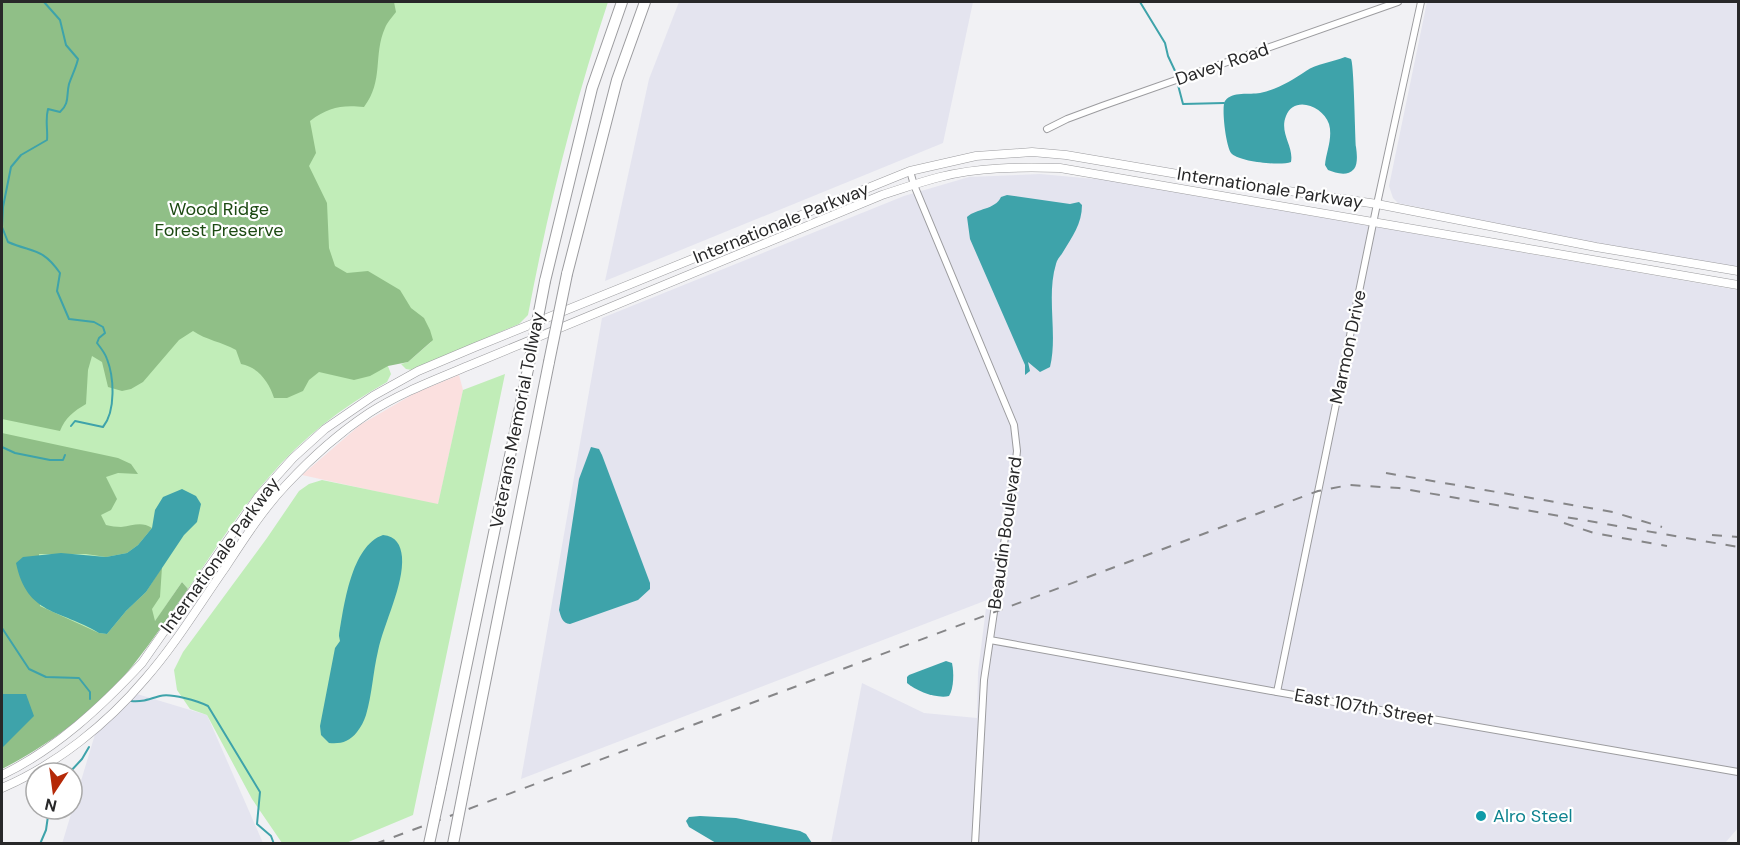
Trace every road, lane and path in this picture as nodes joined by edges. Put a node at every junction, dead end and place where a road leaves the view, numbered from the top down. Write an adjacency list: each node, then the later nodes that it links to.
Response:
1 (622, 2): 19 (highway, Veterans Memorial Tollway, bridge)
2 (645, 2): 20 (highway, Veterans Memorial Tollway, bridge)
3 (1398, 2): 5 (street, Davey Road)
4 (1420, 2): 8 (street, Marmon Drive)
5 (1047, 129)
6 (910, 171): 7 (street, Beaudin Boulevard); 8 (street, Internationale Parkway); 14 (street, Internationale Parkway)
7 (914, 185): 9 (street, Internationale Parkway); 12 (street, Beaudin Boulevard); 15 (street, Internationale Parkway)
8 (1377, 204): 9 (street, Marmon Drive); 10 (street, Internationale Parkway)
9 (1373, 221): 11 (street, Internationale Parkway); 13 (street, Marmon Drive)
10 (1738, 271)
11 (1738, 285)
12 (990, 640): 13 (street, East 107th Street); 21 (street, Beaudin Boulevard)
13 (1277, 692): 16 (street, East 107th Street)
14 (94, 711): 15 (street); 17 (street, Internationale Parkway)
15 (101, 723): 18 (street, Internationale Parkway)
16 (1738, 772)
17 (2, 775)
18 (2, 788)
19 (429, 843)
20 (453, 843)
21 (975, 843)

